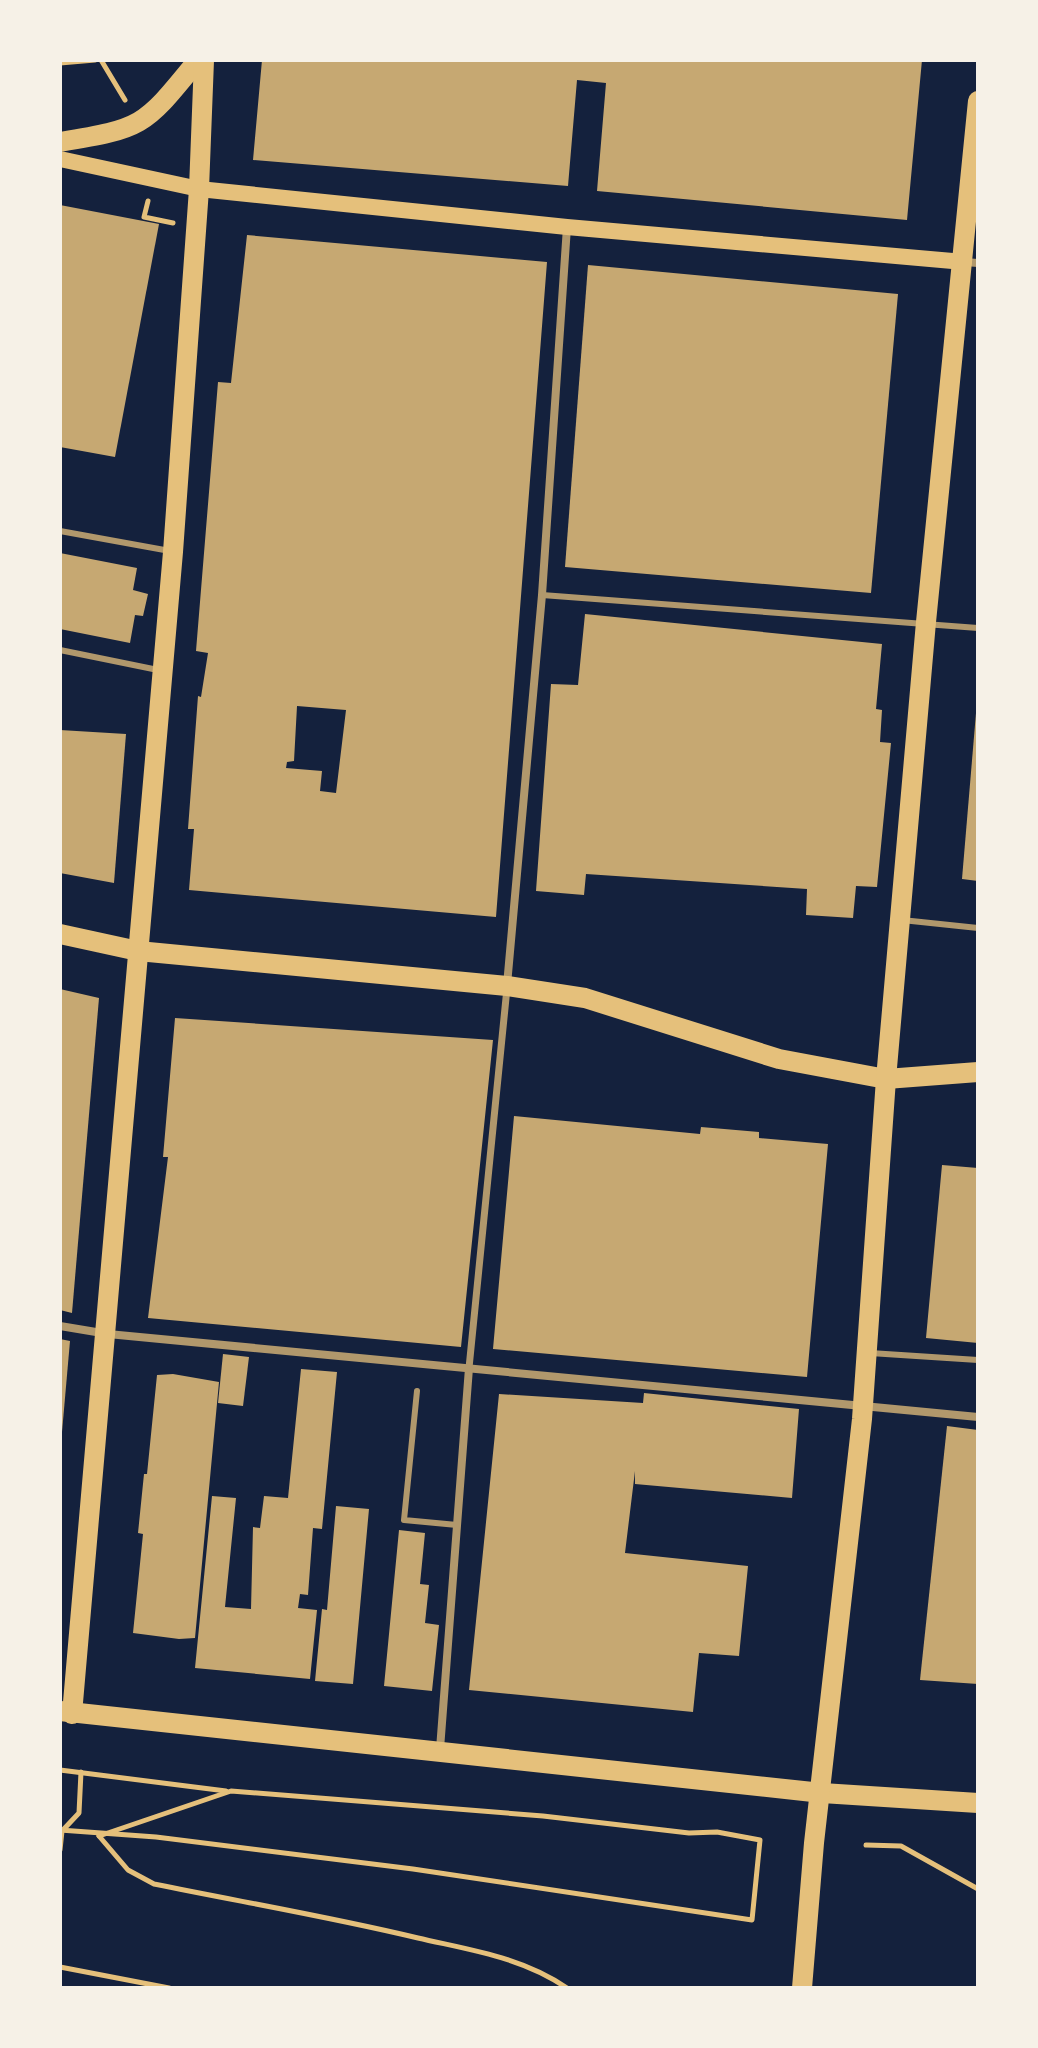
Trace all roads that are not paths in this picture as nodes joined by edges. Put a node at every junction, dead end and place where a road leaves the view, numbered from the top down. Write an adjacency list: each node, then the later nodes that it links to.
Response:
1 (201, 60): 3 (main road); 5 (main road)
2 (978, 101): 7 (main road)
3 (60, 142)
4 (60, 159): 5 (main road)
5 (199, 189): 6 (main road); 9 (main road)
6 (567, 227): 7 (main road); 10 (street)
7 (971, 262): 11 (main road)
8 (60, 531): 9 (lane)
9 (173, 552): 14 (main road)
10 (542, 595): 11 (lane); 19 (street)
11 (926, 622): 12 (lane); 15 (main road)
12 (978, 628)
13 (60, 650): 14 (lane)
14 (163, 671): 18 (main road)
15 (902, 920): 16 (lane); 21 (main road)
16 (978, 928)
17 (60, 934): 18 (main road)
18 (138, 951): 19 (main road); 23 (main road)
19 (507, 986): 21 (main road); 26 (street)
20 (978, 1072): 21 (main road)
21 (886, 1079): 24 (main road)
22 (60, 1326): 23 (street)
23 (108, 1334): 26 (street); 31 (main road)
24 (867, 1352): 25 (lane); 28 (main road)
25 (978, 1360)
26 (469, 1368): 28 (street); 30 (street)
27 (417, 1391): 30 (lane)
28 (863, 1405): 29 (street); 33 (main road)
29 (978, 1417)
30 (457, 1525): 32 (street)
31 (66, 1712): 32 (main road)
32 (440, 1749): 33 (main road)
33 (822, 1793): 34 (main road); 35 (main road)
34 (978, 1803)
35 (802, 1988)

